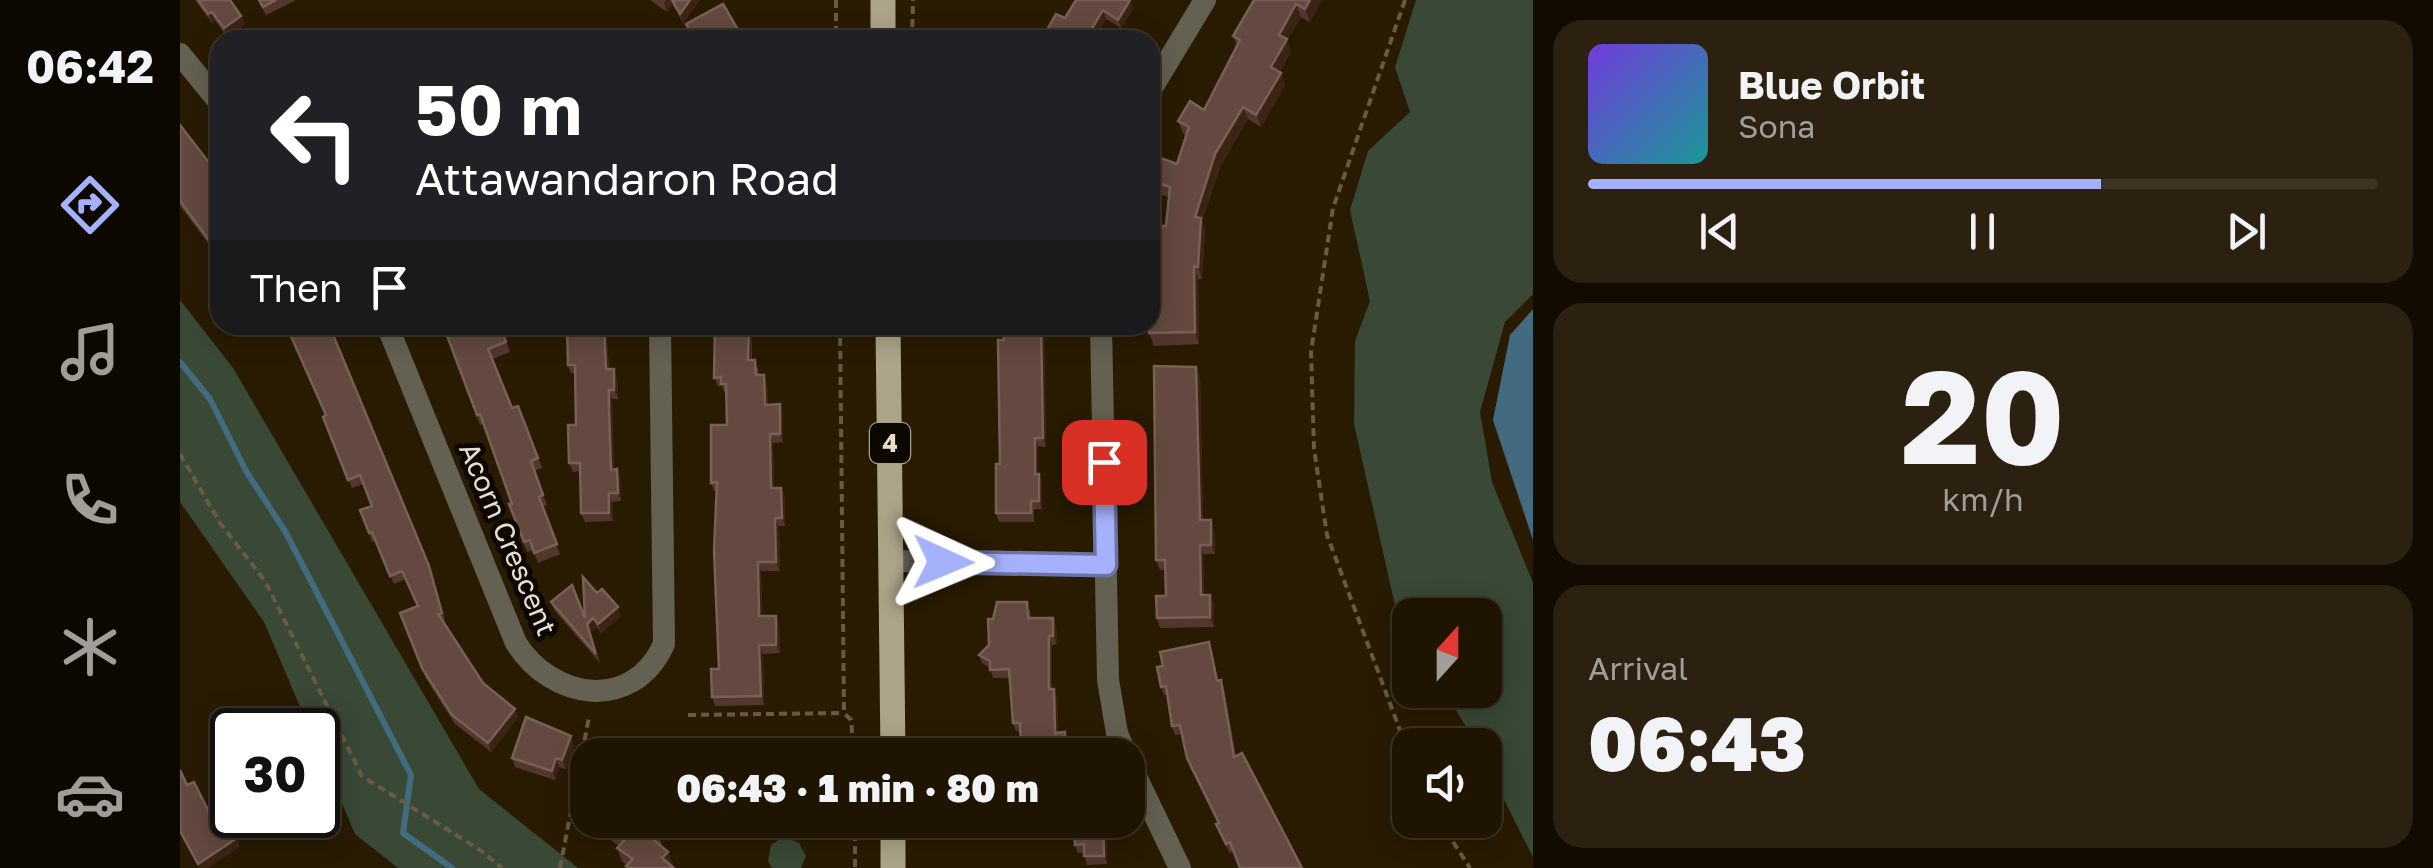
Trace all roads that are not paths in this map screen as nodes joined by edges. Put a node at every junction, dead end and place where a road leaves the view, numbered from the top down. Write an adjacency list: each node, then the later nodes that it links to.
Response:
1 (883, 0): 3 (main road)
2 (1205, 0): 5 (street)
3 (884, 30)
4 (180, 54): 6 (street)
5 (1160, 74)
6 (210, 91)
7 (391, 335): 8 (street, Acorn Crescent)
8 (660, 335)
9 (888, 335): 11 (main road, 4)
10 (1102, 335): 12 (street)
11 (892, 562): 12 (street); 13 (main road, 4)
12 (1106, 565): 14 (street)
13 (892, 738)
14 (1120, 738)
15 (1145, 795): 18 (street)
16 (893, 838): 17 (main road)
17 (893, 868)
18 (1180, 868)

